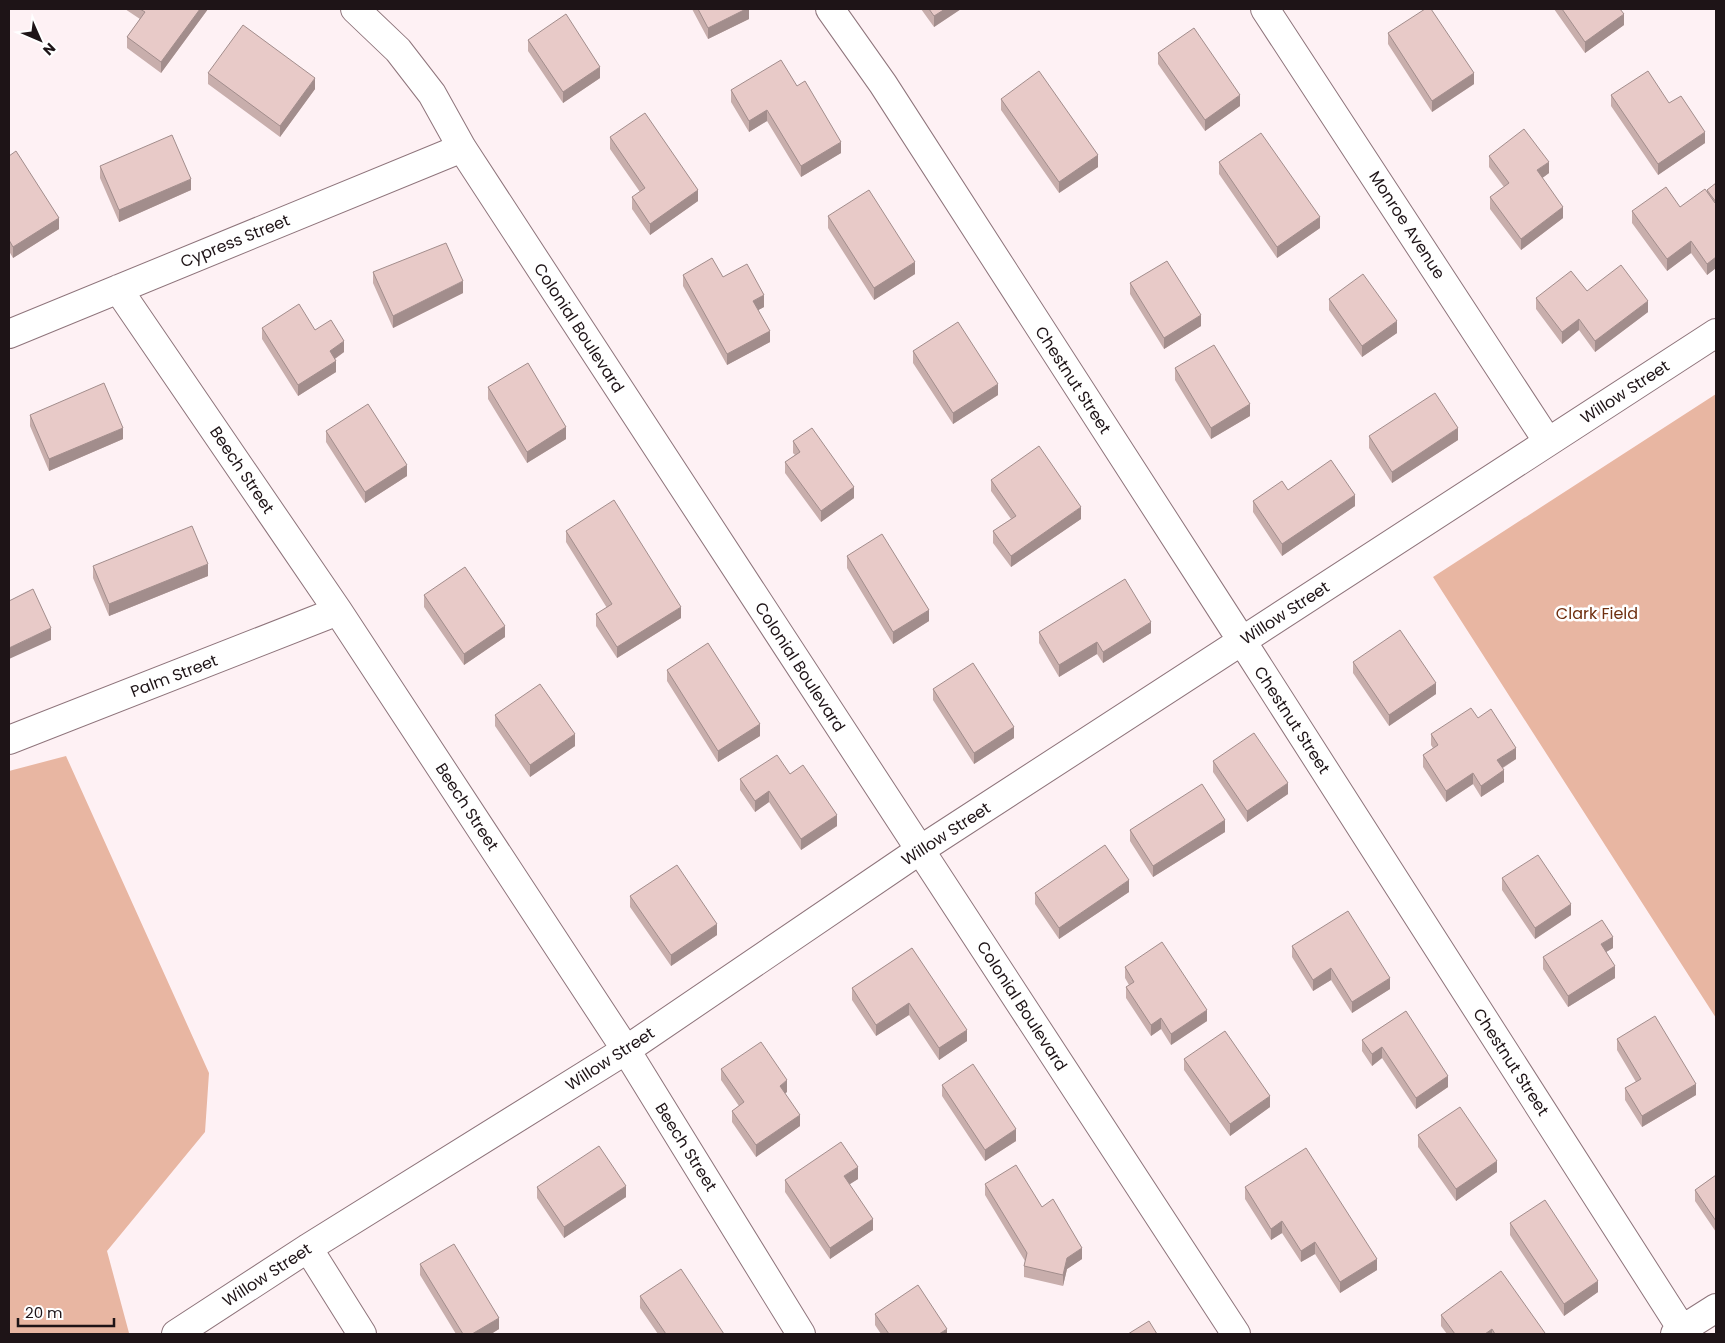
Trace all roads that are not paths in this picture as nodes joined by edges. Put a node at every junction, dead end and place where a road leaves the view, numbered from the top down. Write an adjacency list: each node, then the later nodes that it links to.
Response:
1 (355, 9): 4 (street, Colonial Boulevard)
2 (830, 9): 10 (street, Chestnut Street)
3 (1265, 9): 8 (street, Monroe Avenue)
4 (462, 148): 5 (street, Cypress Street); 12 (street, Colonial Boulevard)
5 (118, 289): 7 (street, Cypress Street); 9 (street, Beech Street)
6 (1716, 333): 8 (street, Willow Street)
7 (9, 334)
8 (1548, 442): 10 (street, Willow Street)
9 (338, 611): 11 (street, Palm Street); 13 (street, Beech Street)
10 (1242, 641): 12 (street, Willow Street); 16 (street, Chestnut Street)
11 (9, 740)
12 (920, 850): 13 (street, Willow Street); 20 (street, Colonial Boulevard)
13 (626, 1050): 14 (street, Willow Street); 19 (street, Beech Street)
14 (308, 1248): 17 (street, Willow Street); 18 (street)
15 (1716, 1308): 16 (street)
16 (1681, 1333)
17 (176, 1334)
18 (362, 1334)
19 (801, 1334)
20 (1236, 1334)

